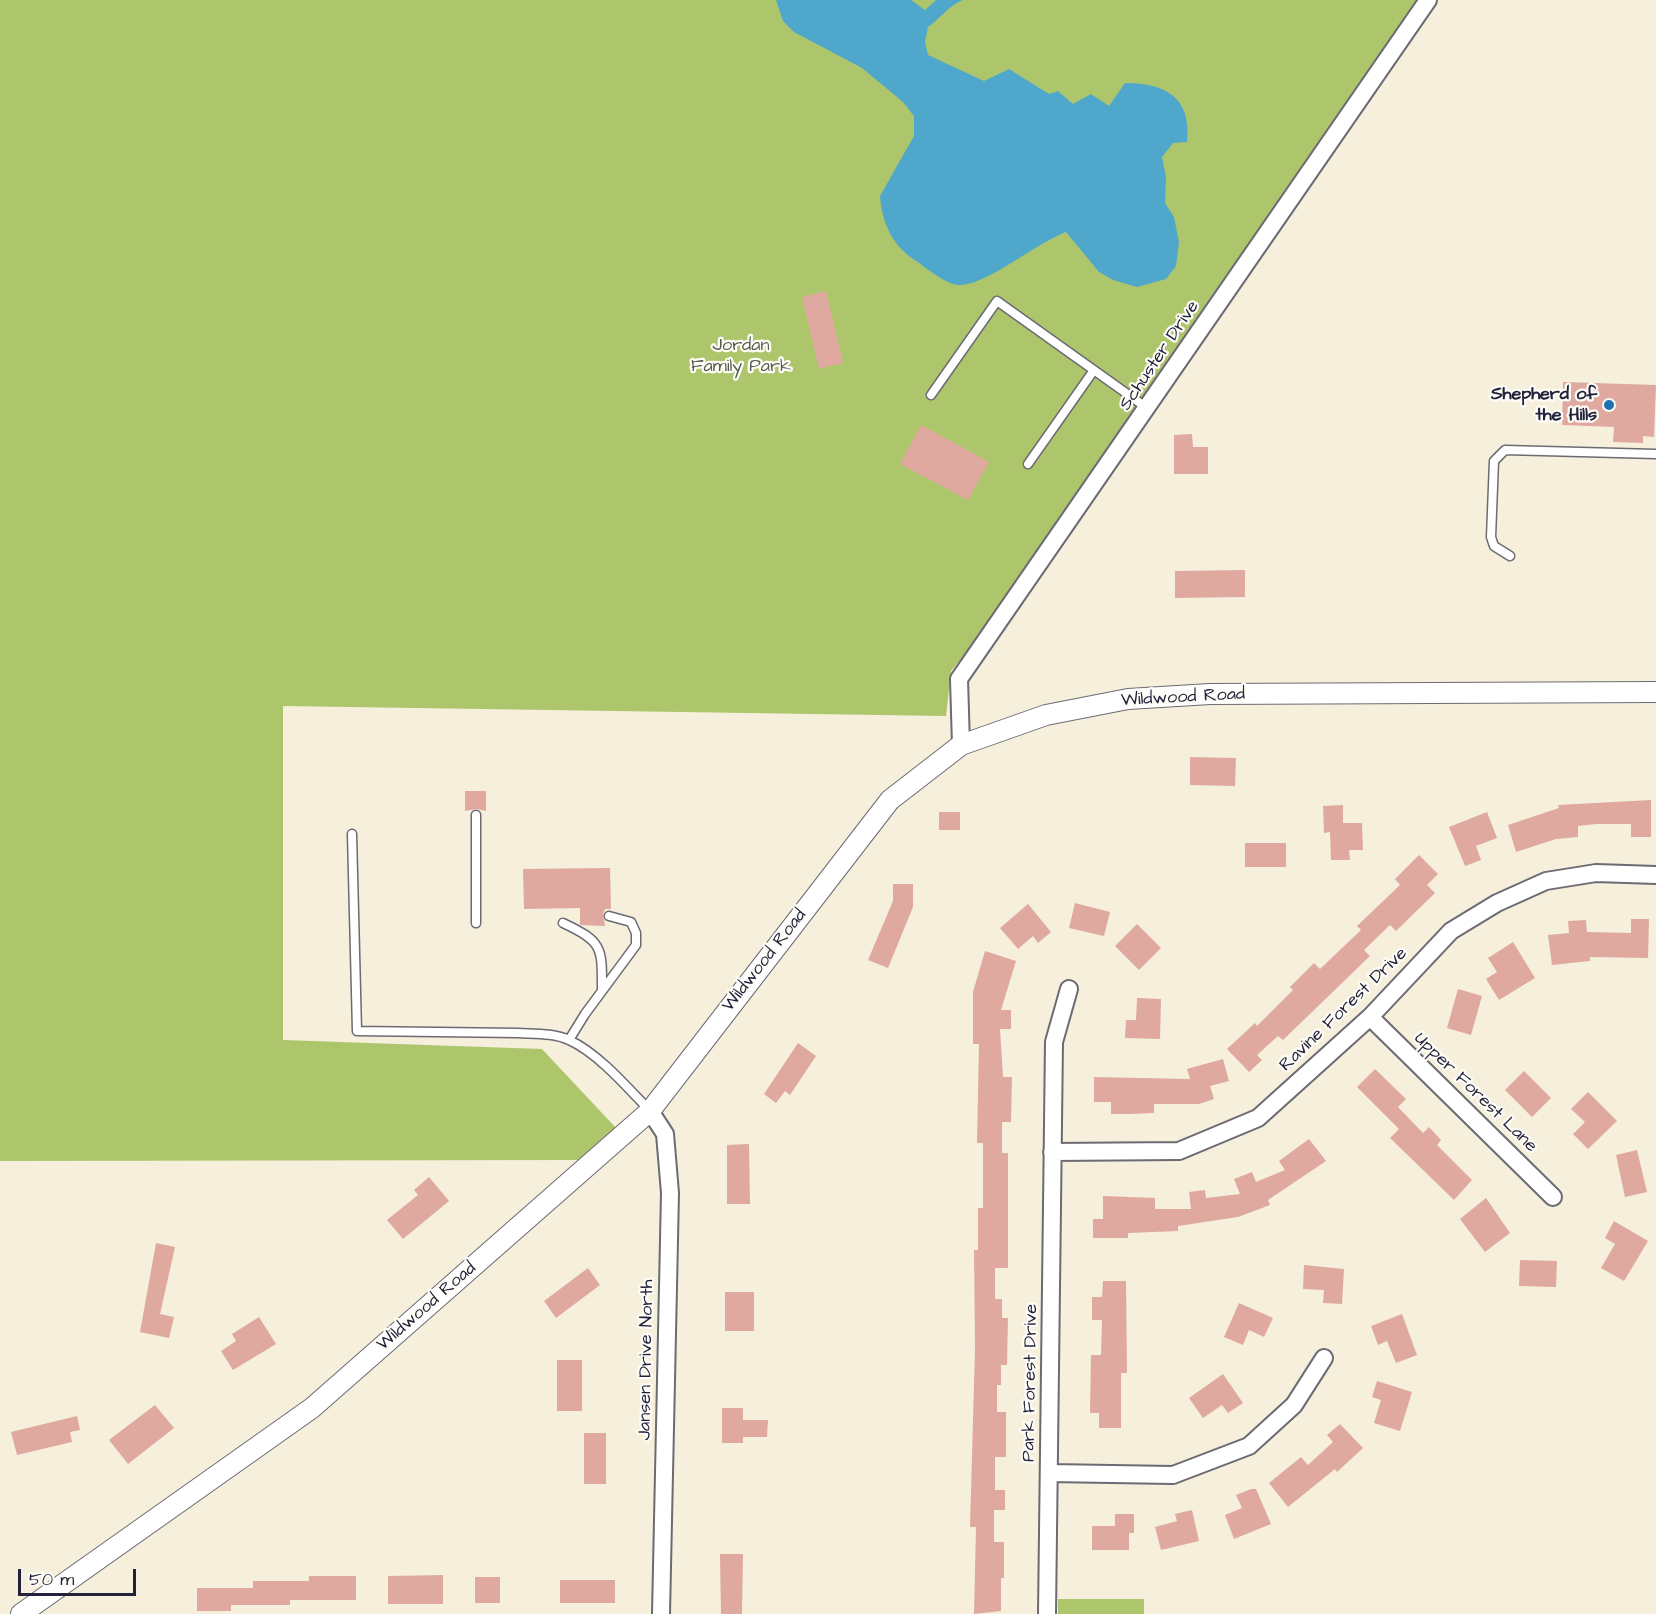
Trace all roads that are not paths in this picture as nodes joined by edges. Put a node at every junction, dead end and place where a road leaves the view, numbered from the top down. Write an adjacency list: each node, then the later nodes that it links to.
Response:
1 (1428, 0): 4 (street, Schuster Drive)
2 (1094, 370): 3 (lane); 4 (lane); 6 (lane)
3 (931, 395)
4 (1148, 408): 9 (street, Schuster Drive)
5 (1656, 454): 7 (lane)
6 (1028, 464)
7 (1510, 556)
8 (1656, 692): 9 (street, Wildwood Road)
9 (961, 744): 20 (street, Wildwood Road)
10 (476, 815): 14 (lane)
11 (352, 834): 19 (lane)
12 (1656, 875): 18 (street, Ravine Forest Drive)
13 (609, 916): 17 (lane)
14 (476, 922)
15 (563, 922): 17 (lane)
16 (1069, 989): 21 (street, Park Forest Drive)
17 (602, 991): 19 (lane)
18 (1370, 1017): 21 (street, Ravine Forest Drive); 22 (street, Upper Forest Lane)
19 (569, 1040): 20 (lane)
20 (650, 1111): 25 (street, Wildwood Road); 26 (street, Jansen Drive North)
21 (1052, 1152): 24 (street, Park Forest Drive)
22 (1553, 1197)
23 (1323, 1358): 24 (street)
24 (1050, 1473): 27 (street, Park Forest Drive)
25 (21, 1614)
26 (661, 1614)
27 (1047, 1614)

